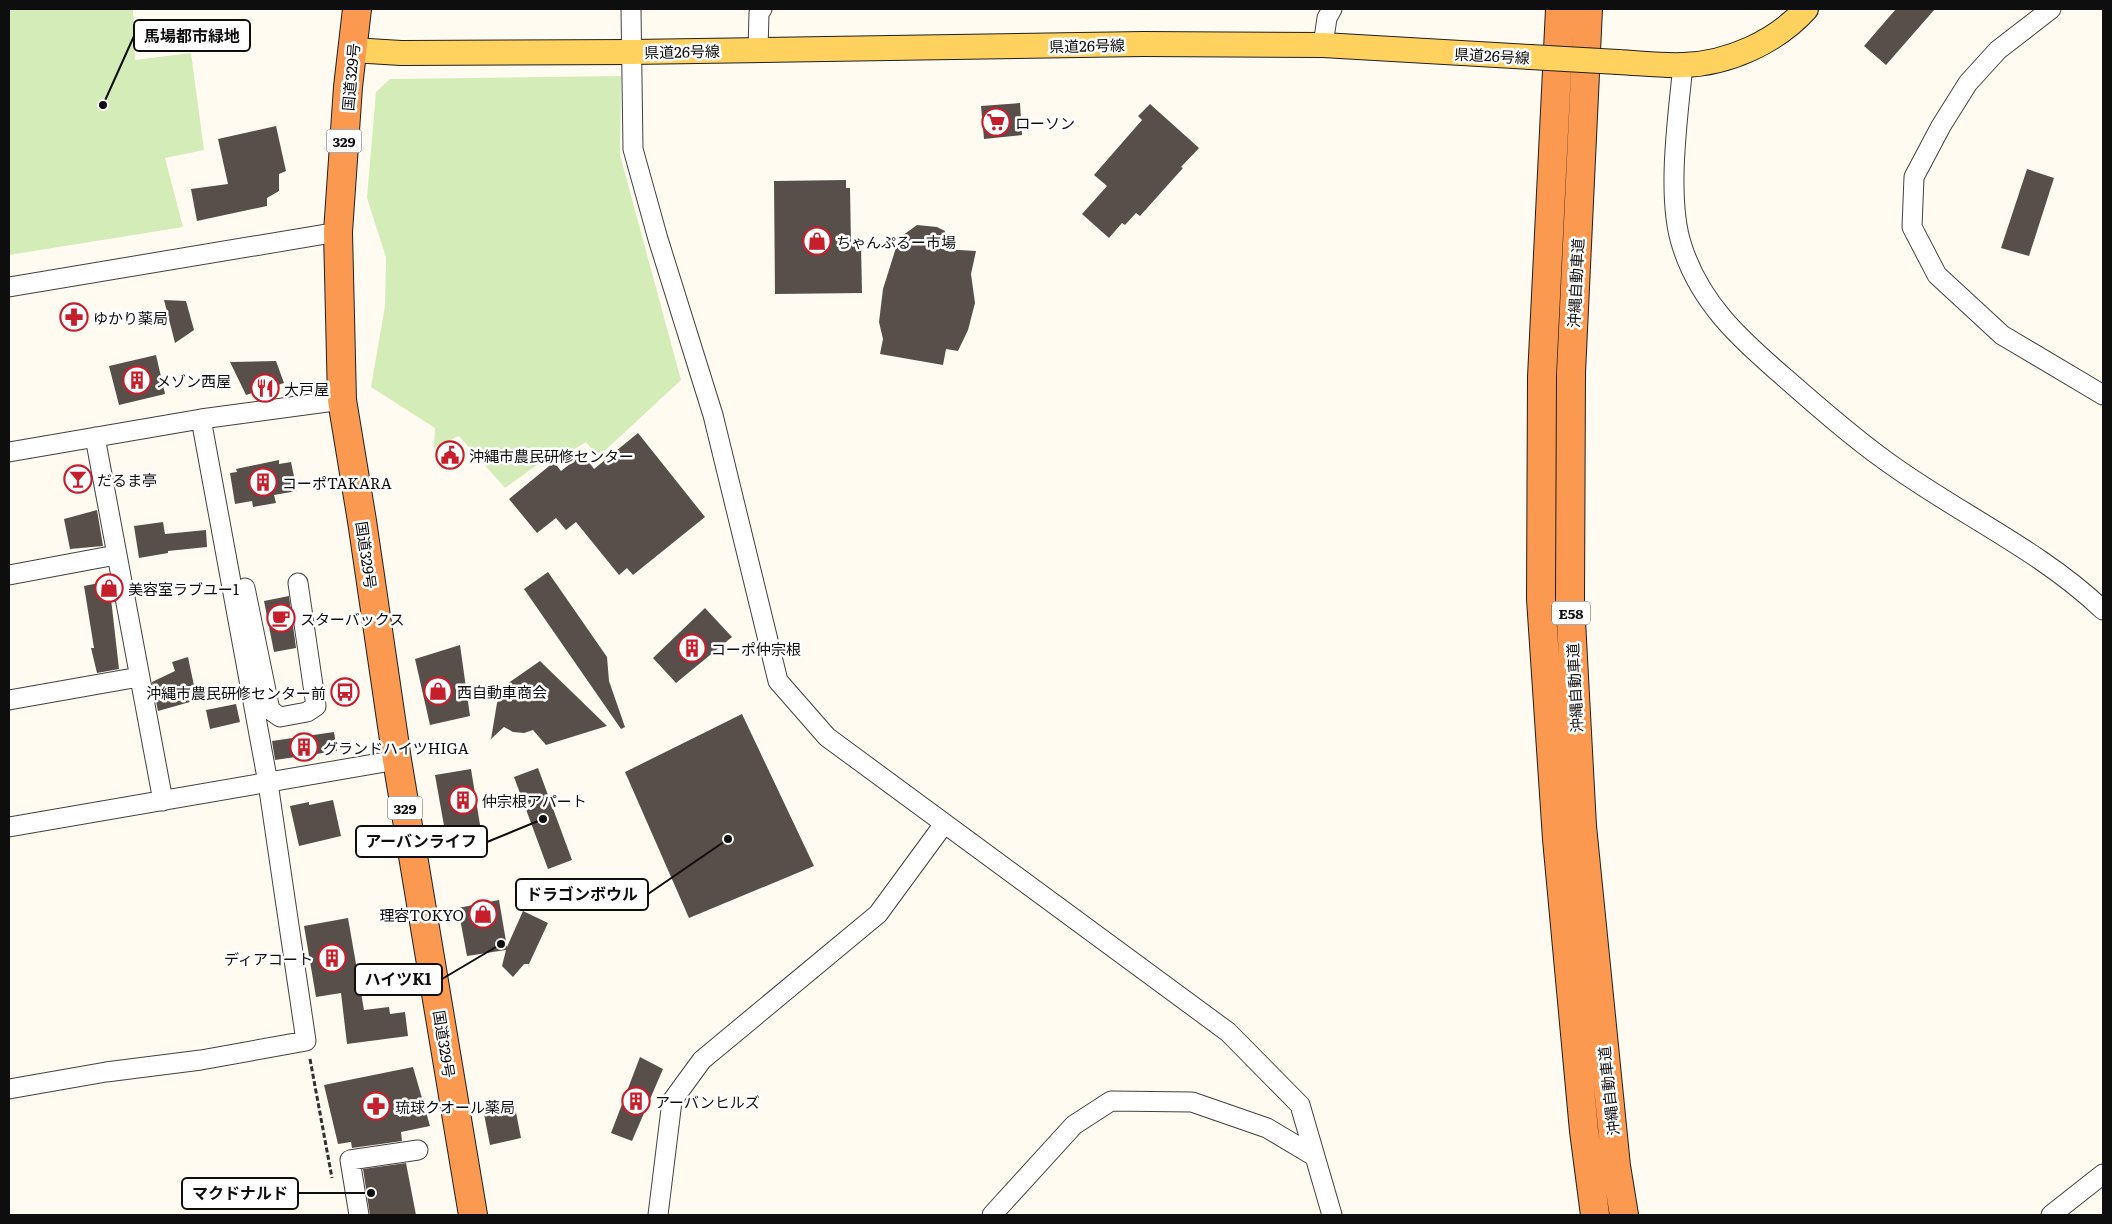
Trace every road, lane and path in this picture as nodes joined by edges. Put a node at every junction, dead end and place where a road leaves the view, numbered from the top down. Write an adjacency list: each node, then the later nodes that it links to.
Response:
1 (357, 9): 10 (highway, 国道329号 / 329)
2 (631, 9): 12 (street)
3 (762, 9): 11 (street)
4 (1332, 9): 9 (street)
5 (1560, 9): 35 (highway, 沖縄自動車道 / E58)
6 (1588, 9): 47 (highway, 沖縄自動車道 / E58)
7 (1806, 9): 13 (main road, 県道26号線)
8 (2051, 9): 16 (street)
9 (1323, 45): 11 (main road, 県道26号線); 13 (main road, 県道26号線, bridge)
10 (352, 50): 12 (main road, 県道26号線); 14 (highway, 国道329号 / 329)
11 (758, 50): 12 (main road, 県道26号線)
12 (632, 52): 31 (street)
13 (1683, 65): 25 (street)
14 (338, 232): 15 (street); 17 (highway, 国道329号 / 329)
15 (9, 287)
16 (2103, 395)
17 (342, 400): 18 (street); 28 (highway, 国道329号 / 329)
18 (202, 419): 19 (street); 29 (street)
19 (95, 437): 20 (street); 21 (street)
20 (9, 452)
21 (116, 555): 22 (street); 26 (street)
22 (9, 575)
23 (298, 582): 24 (street)
24 (245, 588)
25 (2103, 610)
26 (139, 677): 27 (street); 30 (street)
27 (9, 700)
28 (397, 760): 29 (street); 41 (highway, 国道329号 / 329)
29 (268, 783): 30 (street); 33 (street)
30 (163, 800): 32 (street)
31 (944, 824): 37 (street); 42 (street)
32 (9, 827)
33 (306, 1041): 34 (street); 39 (path)
34 (9, 1090)
35 (1584, 1131): 45 (highway); 46 (highway, 沖縄自動車道 / E58)
36 (418, 1150): 40 (street)
37 (1314, 1156): 43 (street); 44 (street)
38 (2103, 1174): 48 (street)
39 (334, 1186)
40 (359, 1215)
41 (472, 1215)
42 (658, 1215)
43 (992, 1215)
44 (1332, 1215)
45 (1577, 1215)
46 (1595, 1215)
47 (1624, 1215)
48 (2051, 1215)

